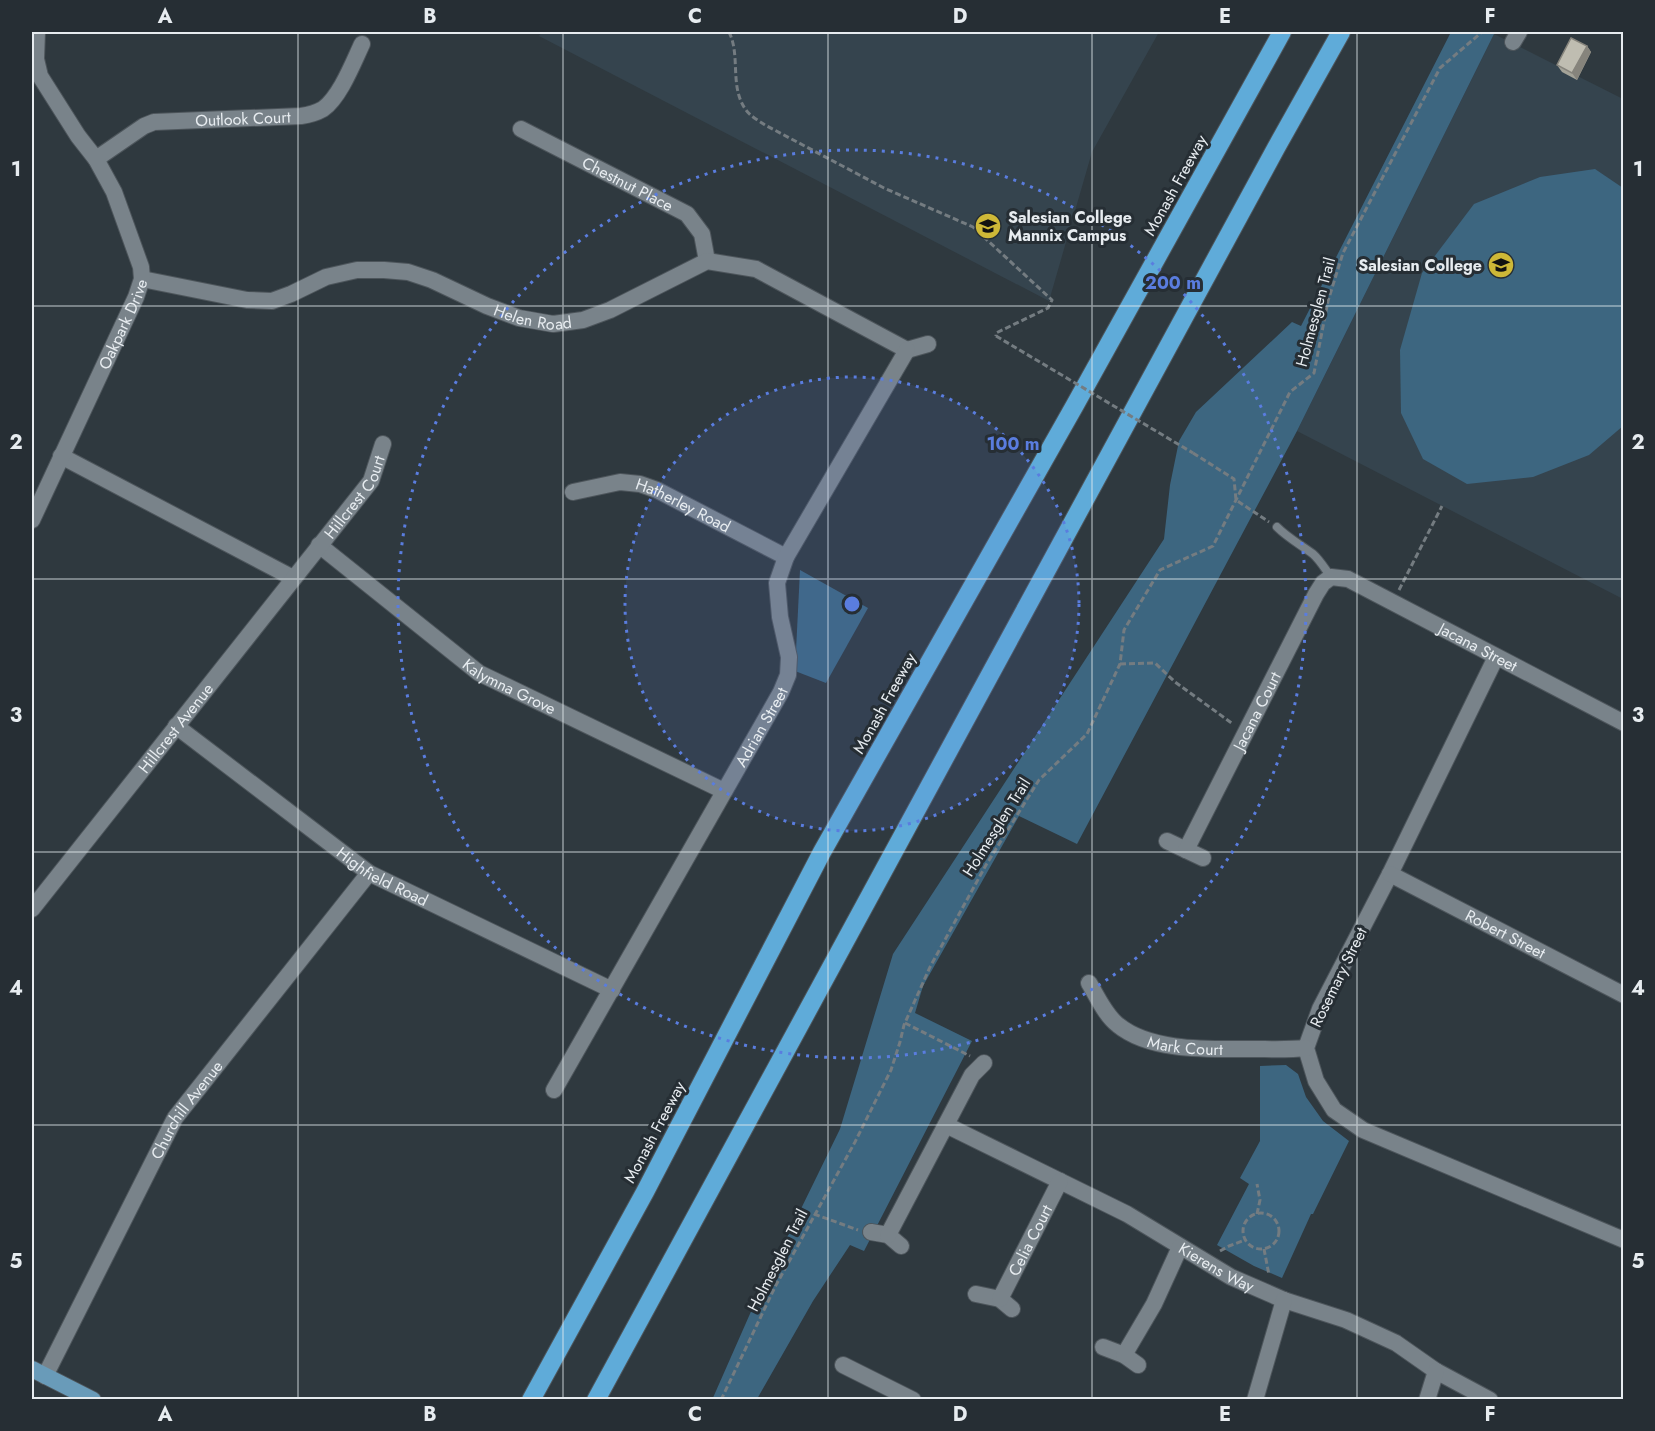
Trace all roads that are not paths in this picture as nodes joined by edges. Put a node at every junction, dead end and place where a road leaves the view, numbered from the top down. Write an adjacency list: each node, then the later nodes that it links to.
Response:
1 (37, 32): 6 (street, Oakpark Drive)
2 (1282, 32): 48 (highway, Monash Freeway)
3 (1341, 32): 49 (highway)
4 (362, 44): 6 (street, Outlook Court)
5 (521, 129): 7 (street, Chestnut Place)
6 (96, 159): 8 (street, Oakpark Drive)
7 (707, 261): 8 (street, Helen Road); 10 (street)
8 (142, 279): 12 (street, Oakpark Drive)
9 (928, 344): 10 (street)
10 (907, 350): 17 (street, Adrian Street)
11 (383, 444): 16 (street, Hillcrest Court)
12 (61, 456): 14 (street, Oakpark Drive); 19 (street)
13 (573, 492): 17 (street, Hatherley Road)
14 (32, 520)
15 (1277, 527): 18 (lane)
16 (319, 545): 19 (street, Hillcrest Avenue); 23 (street, Kalymna Grove)
17 (786, 557): 23 (street, Adrian Street)
18 (1331, 577): 20 (street, Jacana Street); 25 (street, Jacana Court)
19 (293, 578): 22 (street, Hillcrest Avenue)
20 (1496, 657): 21 (street, Jacana Street); 28 (street, Rosemary Street)
21 (1623, 723)
22 (176, 726): 27 (street, Highfield Road); 29 (street, Hillcrest Avenue)
23 (724, 791): 31 (street, Adrian Street)
24 (1167, 841): 25 (street)
25 (1186, 850): 26 (street)
26 (1203, 858)
27 (369, 873): 31 (street, Highfield Road); 46 (street, Churchill Avenue)
28 (1390, 874): 32 (street, Robert Street); 33 (street, Rosemary Street)
29 (32, 909)
30 (1089, 983): 33 (street, Mark Court)
31 (612, 990): 35 (street, Adrian Street)
32 (1623, 995)
33 (1306, 1048): 39 (street, Rosemary Street)
34 (984, 1063): 36 (street)
35 (554, 1090)
36 (946, 1125): 37 (street, Kierens Way); 38 (street)
37 (1059, 1181): 40 (street, Kierens Way); 41 (street, Celia Court)
38 (871, 1232)
39 (1623, 1240)
40 (1180, 1247): 42 (street, Kierens Way); 43 (street)
41 (976, 1294)
42 (1284, 1300): 45 (street, Kierens Way); 51 (street)
43 (1103, 1347)
44 (843, 1365): 50 (street)
45 (1436, 1371): 52 (street); 53 (street, Kierens Way)
46 (38, 1372): 47 (main road)
47 (93, 1400)
48 (531, 1400)
49 (596, 1400)
50 (913, 1400)
51 (1255, 1400)
52 (1427, 1400)
53 (1490, 1400)

